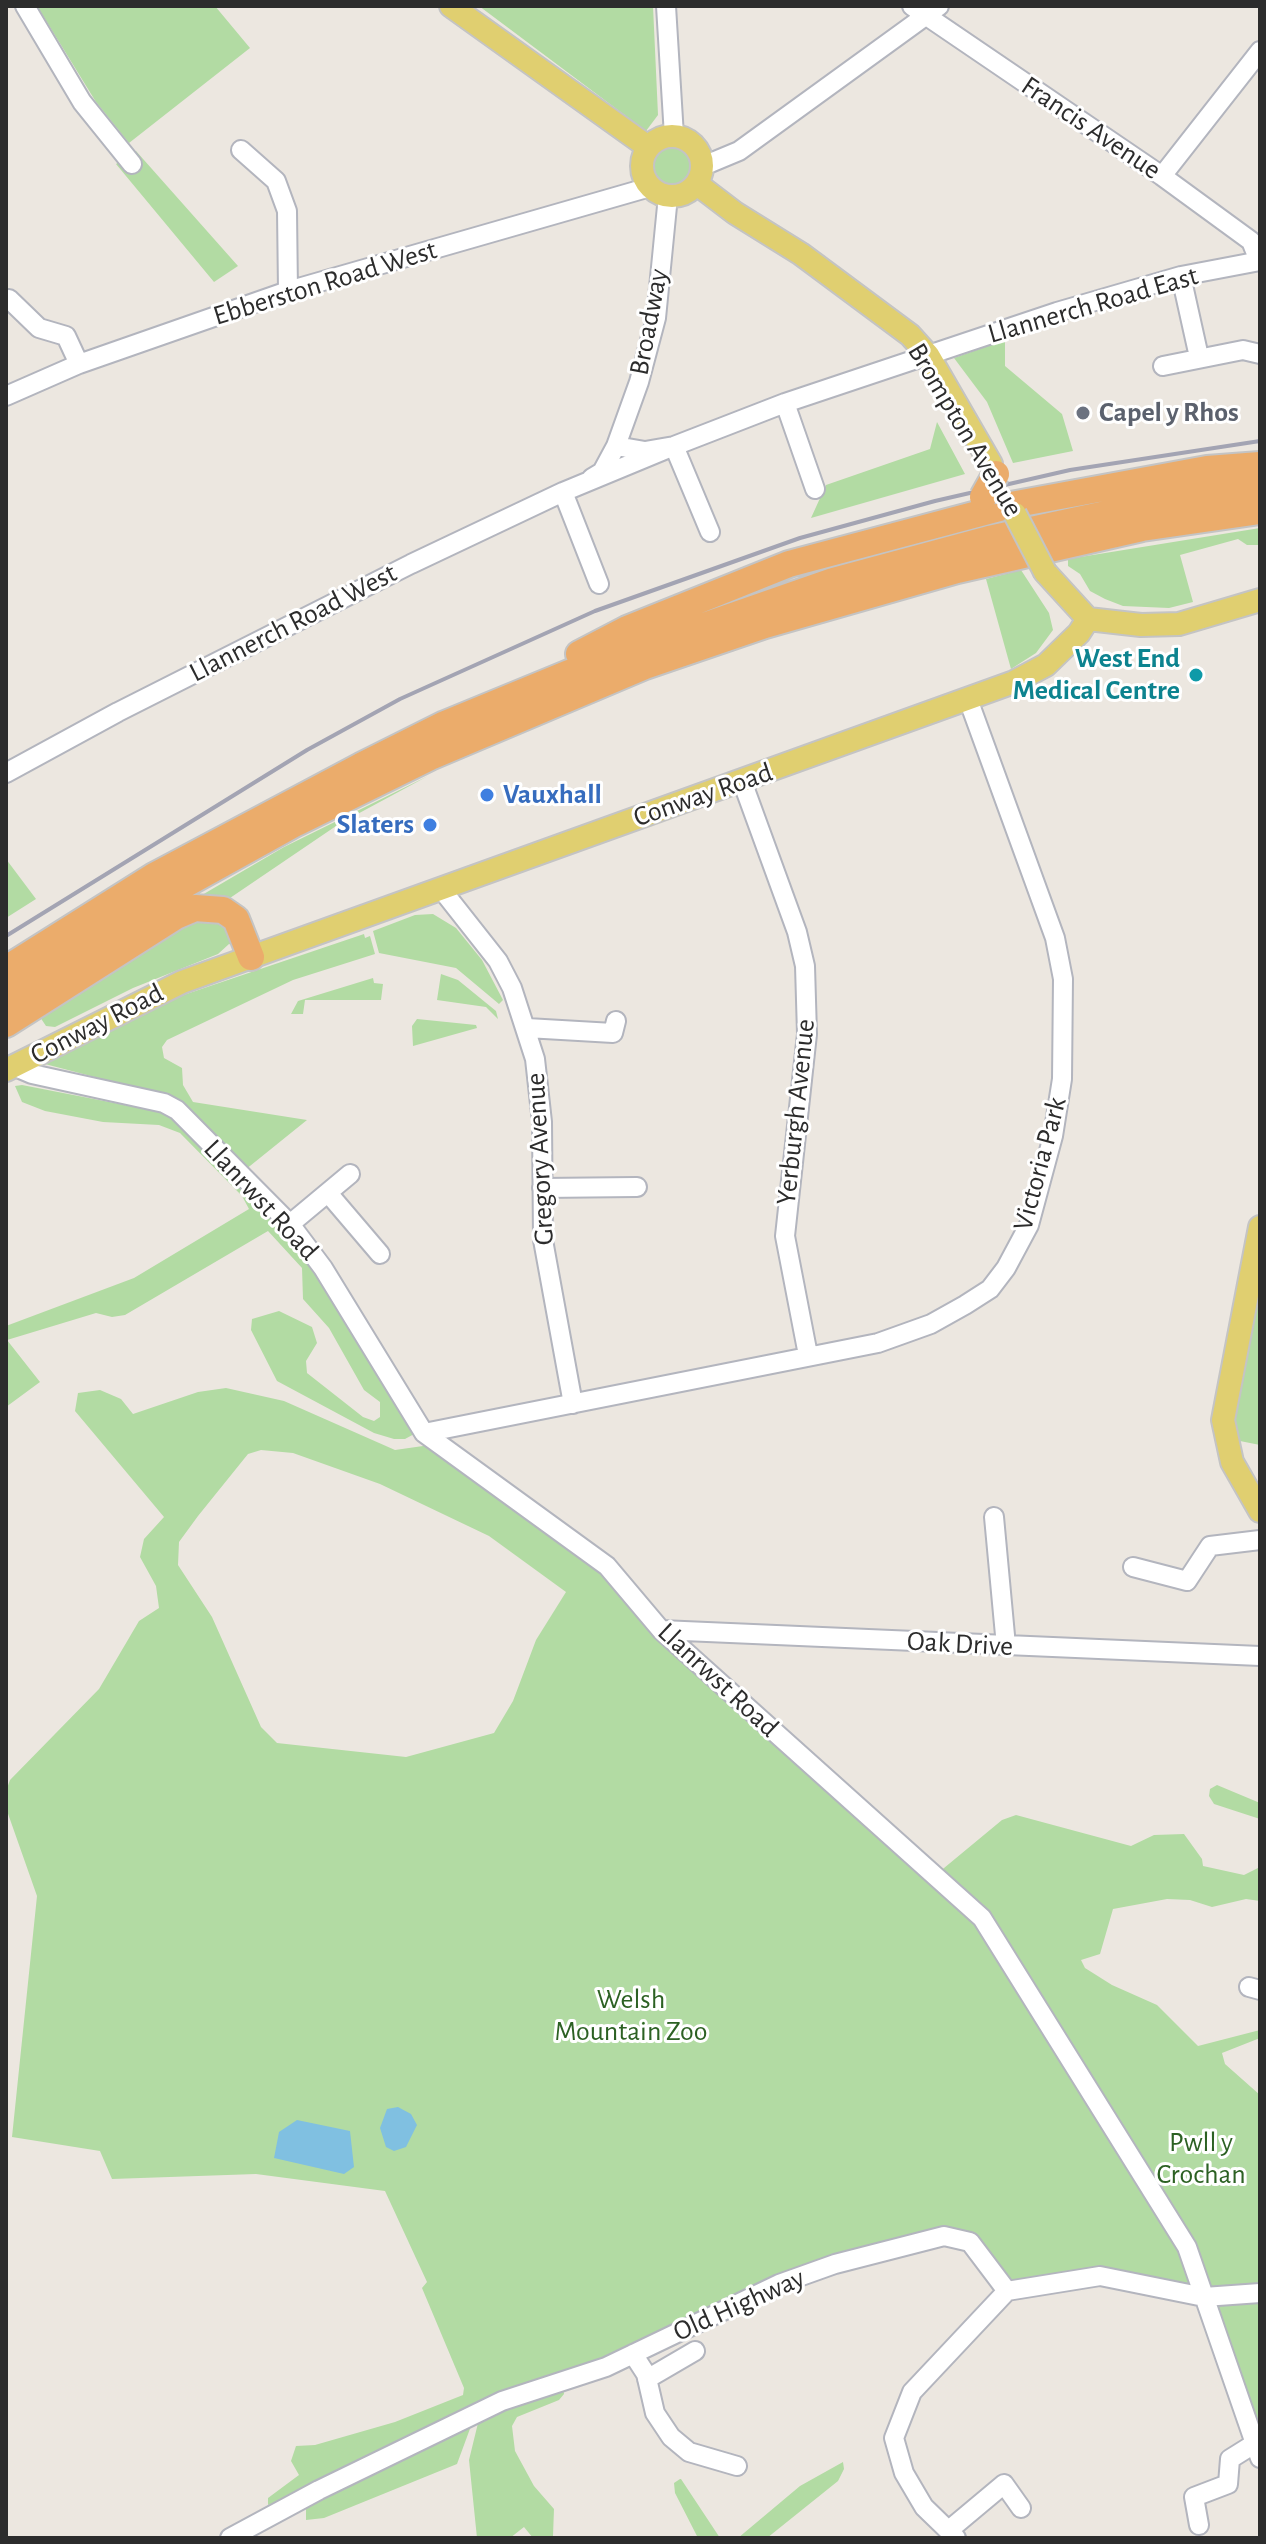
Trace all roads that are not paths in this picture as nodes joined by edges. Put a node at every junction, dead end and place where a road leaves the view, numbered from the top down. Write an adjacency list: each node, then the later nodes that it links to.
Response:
1 (25, 6): 9 (street)
2 (451, 6): 7 (main road)
3 (666, 6): 6 (street)
4 (926, 10): 10 (street); 11 (street, Francis Avenue)
5 (1260, 51): 11 (street)
6 (674, 136): 7 (main road); 10 (main road)
7 (648, 147): 12 (main road)
8 (241, 150): 15 (street)
9 (132, 164)
10 (700, 175): 12 (main road); 18 (main road, Brompton Avenue)
11 (1162, 176): 13 (street, Francis Avenue)
12 (659, 192): 15 (street, Ebberston Road West); 24 (street, Broadway)
13 (1260, 261): 14 (street, Llannerch Road East)
14 (1181, 276): 18 (street, Llannerch Road East); 19 (street)
15 (288, 291): 20 (street, Ebberston Road West)
16 (7, 298): 20 (street)
17 (1260, 354): 19 (street)
18 (928, 355): 23 (street, Llannerch Road West); 30 (main road, Brompton Avenue)
19 (1199, 357): 21 (street)
20 (79, 364): 22 (street, Ebberston Road West)
21 (1163, 366)
22 (6, 396)
23 (785, 403): 25 (street, Llannerch Road West); 29 (street)
24 (616, 446): 25 (street, Llannerch Road West); 27 (street, Llannerch Road West)
25 (674, 446): 27 (street, Llannerch Road West); 33 (street)
26 (1260, 465): 30 (highway)
27 (584, 483): 31 (street, Llannerch Road West)
28 (1260, 487): 38 (highway)
29 (815, 489)
30 (1000, 491): 36 (main road, Brompton Avenue, bridge); 38 (highway)
31 (563, 492): 34 (street); 39 (street, Llannerch Road West)
32 (1260, 511): 44 (highway)
33 (710, 532)
34 (599, 584)
35 (1260, 600): 36 (main road)
36 (1088, 619): 37 (main road, Conway Road)
37 (968, 699): 40 (main road, Conway Road); 56 (street, Victoria Park)
38 (445, 724): 43 (highway)
39 (6, 773)
40 (742, 781): 41 (main road, Conway Road); 56 (street, Yerburgh Avenue)
41 (442, 890): 42 (main road, Conway Road); 47 (street, Gregory Avenue)
42 (251, 957): 46 (highway); 48 (main road, Conway Road)
43 (6, 969)
44 (6, 995)
45 (616, 1021): 47 (street)
46 (6, 1024)
47 (527, 1028): 51 (street, Gregory Avenue)
48 (10, 1068): 53 (street, Llanrwst Road)
49 (350, 1174): 52 (street)
50 (637, 1187): 51 (street)
51 (542, 1188): 57 (street, Gregory Avenue)
52 (328, 1193): 53 (street); 55 (street)
53 (290, 1224): 58 (street, Llanrwst Road)
54 (1260, 1227): 59 (main road)
55 (380, 1254)
56 (808, 1355): 57 (street, Victoria Park)
57 (573, 1404): 58 (street, Victoria Park)
58 (424, 1433): 63 (street, Llanrwst Road)
59 (1260, 1511)
60 (994, 1517): 64 (street)
61 (1260, 1540): 62 (street)
62 (1133, 1567)
63 (661, 1630): 64 (street, Oak Drive); 68 (street, Llanrwst Road)
64 (1006, 1646): 65 (street, Oak Drive)
65 (1260, 1656)
66 (1007, 2291): 68 (street); 70 (street, Old Highway); 76 (street)
67 (1260, 2293): 68 (street)
68 (1204, 2297): 72 (street, Llanrwst Road)
69 (695, 2351): 71 (street)
70 (633, 2354): 71 (street); 77 (street, Old Highway)
71 (647, 2379): 73 (street)
72 (1257, 2451): 75 (street)
73 (737, 2466)
74 (1021, 2508): 76 (street)
75 (1199, 2525)
76 (952, 2534)
77 (230, 2538)

